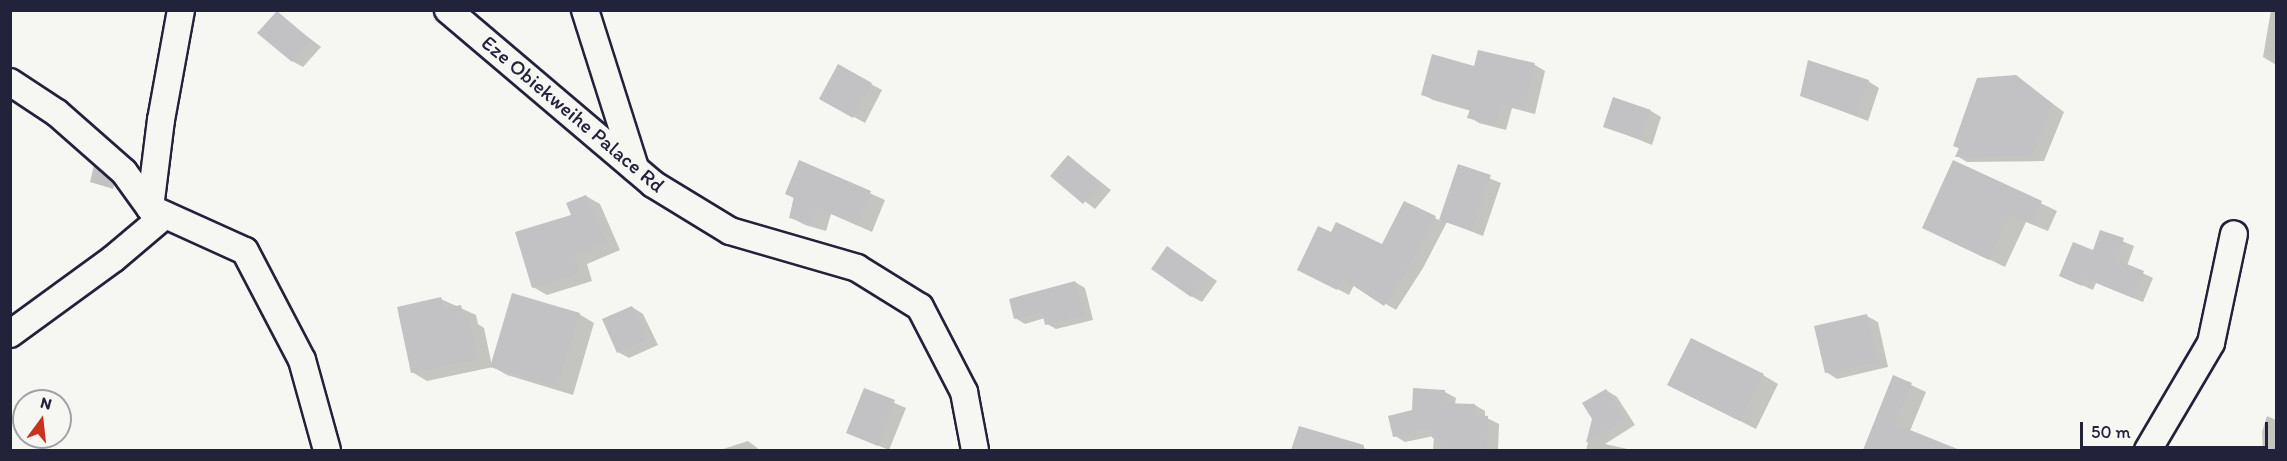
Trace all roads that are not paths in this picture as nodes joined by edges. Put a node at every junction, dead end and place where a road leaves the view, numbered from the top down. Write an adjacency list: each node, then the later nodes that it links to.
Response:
1 (181, 10): 6 (street)
2 (448, 10): 5 (street, Eze Obiekweihe Palace Rd)
3 (585, 10): 5 (street)
4 (10, 82): 6 (street)
5 (635, 168): 10 (street, Eze Obiekweihe Palace Rd)
6 (157, 211): 8 (street); 9 (street)
7 (2234, 234): 11 (street)
8 (10, 334)
9 (327, 450)
10 (975, 450)
11 (2148, 450)

